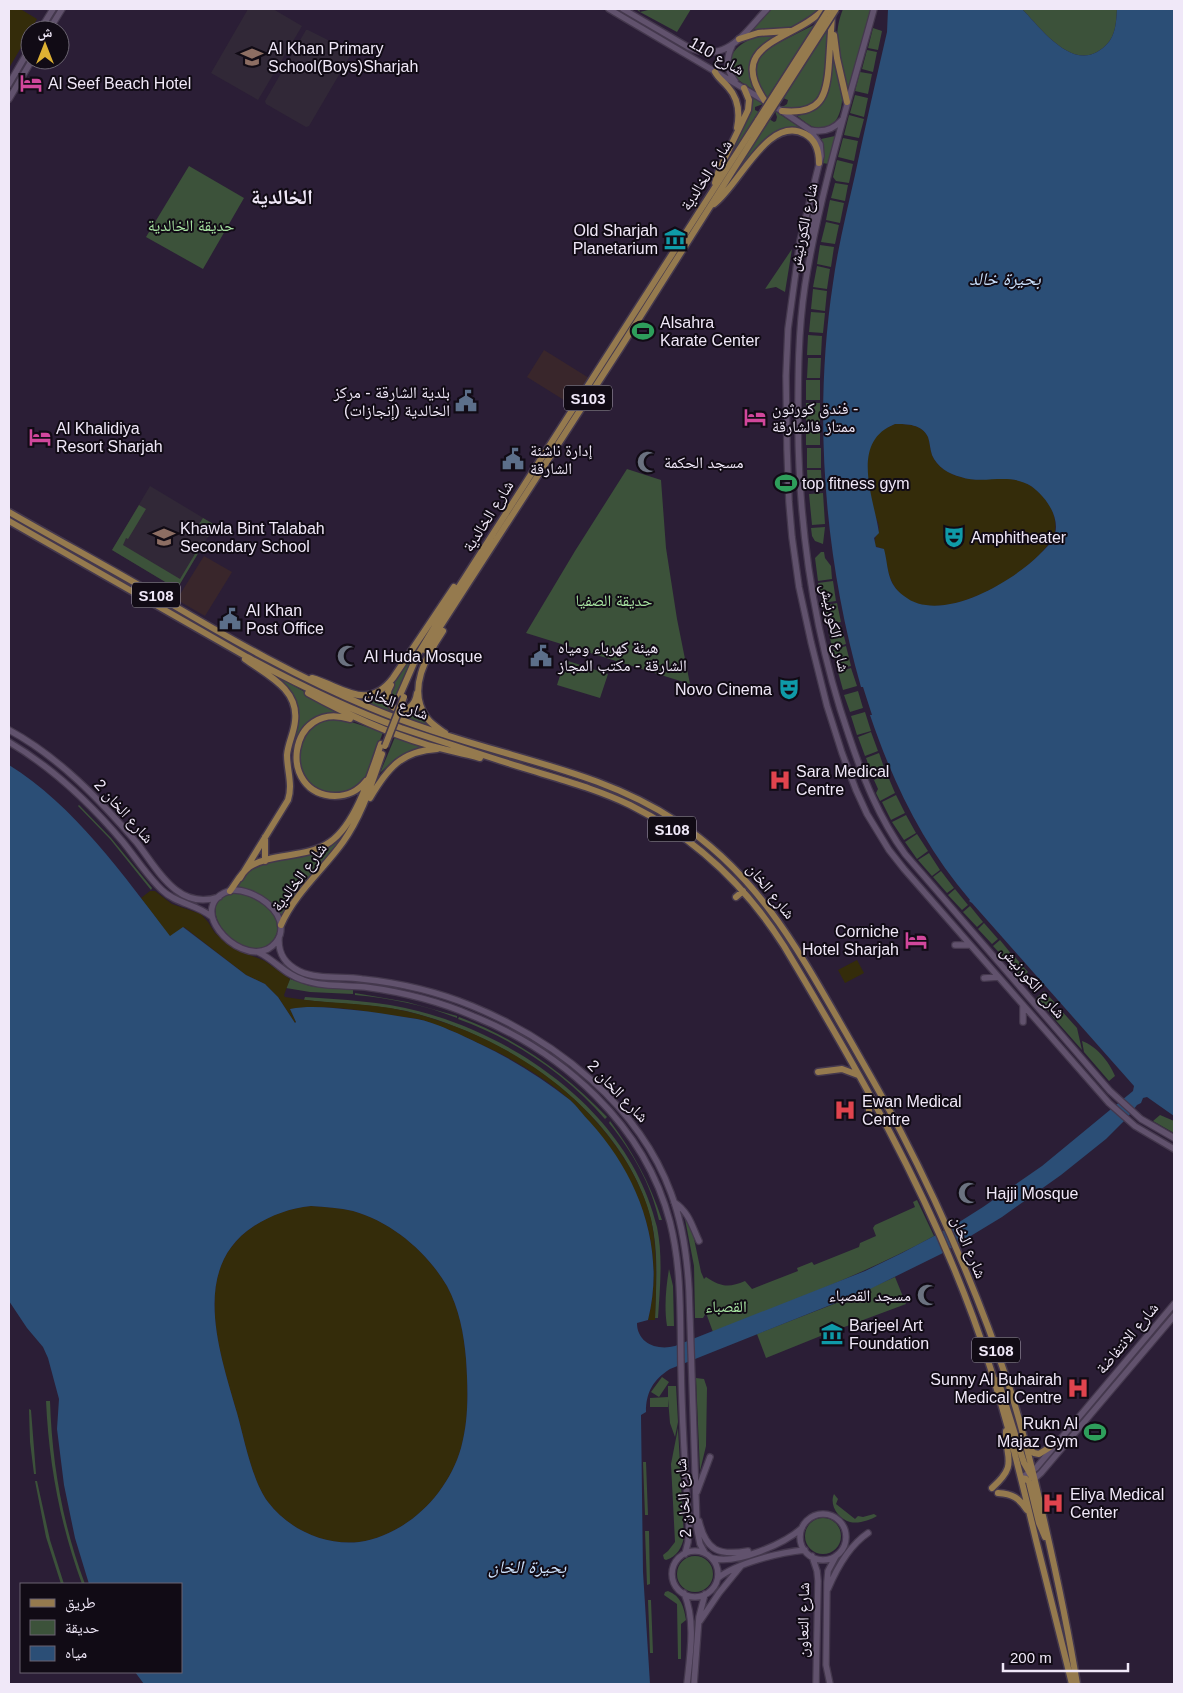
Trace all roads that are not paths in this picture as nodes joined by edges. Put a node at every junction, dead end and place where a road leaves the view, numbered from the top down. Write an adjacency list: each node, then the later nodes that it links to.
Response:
1 (53, 9): 10 (main road)
2 (62, 9): 11 (main road)
3 (609, 9): 12 (main road, شارع 110)
4 (623, 9): 13 (main road, شارع 110)
5 (767, 9): 15 (main road, شارع 110)
6 (824, 9): 14 (main road)
7 (836, 9): 9 (main road, bridge); 24 (main road)
8 (874, 9): 24 (main road, شارع الكورنيش)
9 (830, 12): 25 (main road); 27 (main road, bridge)
10 (46, 20)
11 (55, 20)
12 (632, 23): 13 (main road); 18 (main road, شارع 110)
13 (651, 26): 15 (main road, شارع 110)
14 (793, 30): 15 (main road); 23 (main road)
15 (737, 40): 21 (main road)
16 (20, 65): 19 (main road)
17 (26, 70): 22 (main road)
18 (715, 72): 21 (main road, شارع 110); 29 (main road)
19 (14, 75): 20 (main road); 22 (main road)
20 (9, 84)
21 (741, 86): 23 (main road, شارع 110); 29 (main road)
22 (10, 96)
23 (765, 101): 25 (main road, شارع 110)
24 (847, 102): 26 (main road, شارع الكورنيش)
25 (782, 111): 28 (main road, شارع 110)
26 (843, 119): 28 (main road); 34 (main road, شارع الكورنيش)
27 (761, 121): 31 (main road, شارع الخالدية / S103); 32 (main road, شارع الخالدية / S103)
28 (810, 130): 30 (main road, شارع الكورنيش)
29 (736, 134): 31 (main road)
30 (819, 163): 32 (main road); 33 (main road, شارع الكورنيش)
31 (714, 188): 41 (main road, شارع الخالدية / S103)
32 (711, 206): 42 (main road, شارع الخالدية / S103)
33 (807, 210): 34 (main road); 35 (main road, شارع الكورنيش)
34 (814, 236): 36 (main road, شارع الكورنيش)
35 (787, 434): 36 (main road); 37 (main road, شارع الكورنيش)
36 (798, 459): 39 (main road, شارع الكورنيش)
37 (789, 496): 39 (main road); 43 (main road, شارع الكورنيش)
38 (9, 512): 47 (main road, شارع الخان / S108)
39 (801, 512): 44 (main road, شارع الكورنيش)
40 (9, 520): 45 (main road, شارع الخان / S108)
41 (472, 566): 48 (main road); 54 (main road, شارع الخالدية / S103)
42 (465, 591): 51 (main road); 54 (main road, شارع الخالدية / S103)
43 (808, 631): 44 (main road); 52 (main road, شارع الكورنيش)
44 (822, 643): 53 (main road, شارع الكورنيش)
45 (231, 647): 46 (main road, شارع الخان / S108); 68 (main road)
46 (247, 656): 47 (main road); 49 (main road, شارع الخان / S108)
47 (271, 660): 50 (main road, شارع الخان / S108)
48 (404, 662): 50 (main road); 51 (main road)
49 (280, 674): 55 (main road); 61 (main road, شارع الخان / S108)
50 (304, 678): 57 (main road, شارع الخان / S108)
51 (420, 678): 57 (main road)
52 (820, 682): 53 (main road); 83 (main road, شارع الكورنيش)
53 (834, 690): 95 (main road, شارع الكورنيش)
54 (402, 696): 59 (main road, شارع الخالدية, bridge)
55 (373, 726): 60 (main road); 62 (main road)
56 (9, 730): 77 (main road, شارع الخان 2)
57 (448, 736): 73 (main road, شارع الخان / S108)
58 (9, 742): 79 (main road, شارع الخان 2)
59 (383, 745): 62 (main road, شارع الخالدية); 66 (main road, شارع الخالدية)
60 (445, 749): 61 (main road); 66 (main road)
61 (520, 767): 63 (main road, شارع الخان / S108)
62 (370, 776): 71 (main road, شارع الخالدية)
63 (586, 788): 64 (main road); 65 (main road, شارع الخان / S108)
64 (583, 795)
65 (625, 803): 67 (main road); 69 (main road, شارع الخان / S108)
66 (362, 810): 80 (main road, شارع الخالدية)
67 (621, 810)
68 (264, 837): 71 (main road); 74 (main road)
69 (698, 848): 70 (main road); 72 (main road, شارع الخان / S108)
70 (692, 855)
71 (265, 861): 74 (main road, شارع الخالدية)
72 (717, 865): 73 (main road); 76 (main road, شارع الخان / S108)
73 (741, 875): 93 (main road, شارع الخان / S108)
74 (240, 878): 75 (main road, شارع الخالدية)
75 (230, 891): 77 (main road); 80 (main road)
76 (743, 891): 78 (main road); 90 (main road, شارع الخان / S108)
77 (219, 897): 79 (main road)
78 (736, 897)
79 (212, 917): 84 (main road)
80 (281, 925): 81 (main road)
81 (278, 938): 84 (main road); 97 (main road, شارع الخان 2)
82 (955, 945): 83 (main road)
83 (970, 945): 85 (main road, شارع الكورنيش)
84 (258, 952): 119 (main road, شارع الخان 2)
85 (998, 976): 86 (main road); 87 (main road, شارع الكورنيش)
86 (984, 978)
87 (1023, 1006): 88 (main road); 96 (main road, شارع الكورنيش)
88 (1023, 1022)
89 (818, 1072): 90 (main road)
90 (859, 1076): 91 (main road, شارع الخان / S108)
91 (869, 1094): 92 (main road); 101 (main road, شارع الخان / S108)
92 (869, 1111)
93 (893, 1117): 94 (main road); 106 (main road, شارع الخان / S108)
94 (904, 1122)
95 (1174, 1138)
96 (1174, 1149)
97 (674, 1202): 98 (main road); 111 (main road, شارع الخان 2)
98 (699, 1241)
99 (1174, 1304): 102 (main road, شارع الانتفاضة)
100 (1174, 1316): 103 (main road, شارع الانتفاضة)
101 (989, 1364): 104 (main road, شارع الخان / S108); 108 (main road)
102 (1104, 1386): 103 (main road); 105 (main road, شارع الانتفاضة)
103 (1099, 1405): 108 (main road, شارع الانتفاضة)
104 (1006, 1424): 108 (main road, شارع الخان / S108); 109 (main road)
105 (1058, 1442): 106 (main road); 108 (main road, شارع الانتفاضة)
106 (1026, 1446): 108 (main road, شارع الخان / S108)
107 (710, 1457): 111 (main road)
108 (1028, 1478): 113 (main road, شارع الخان / S108); 136 (main road, شارع الخان / S108)
109 (992, 1488)
110 (998, 1493): 113 (main road)
111 (695, 1497): 112 (main road, شارع الخان 2)
112 (696, 1506): 116 (main road); 118 (main road, شارع الخان 2)
113 (1030, 1515): 135 (main road, شارع الخان / S108)
114 (802, 1528): 116 (main road); 117 (main road); 120 (main road)
115 (868, 1532): 125 (main road)
116 (762, 1550): 122 (main road)
117 (805, 1550): 121 (main road); 123 (main road)
118 (705, 1553): 119 (main road); 122 (main road)
119 (685, 1554): 126 (main road)
120 (837, 1555): 121 (main road); 125 (main road, شارع التعاون)
121 (812, 1556): 130 (main road, شارع التعاون)
122 (712, 1558): 124 (main road)
123 (742, 1565): 124 (main road); 128 (main road)
124 (718, 1578): 127 (main road)
125 (827, 1591): 134 (main road, شارع التعاون)
126 (684, 1593): 127 (main road); 131 (main road)
127 (705, 1594): 128 (main road)
128 (699, 1623): 132 (main road)
129 (808, 1673): 130 (main road)
130 (816, 1674): 133 (main road, شارع التعاون)
131 (688, 1684)
132 (694, 1684)
133 (816, 1684)
134 (830, 1684)
135 (1072, 1684)
136 (1077, 1684)

